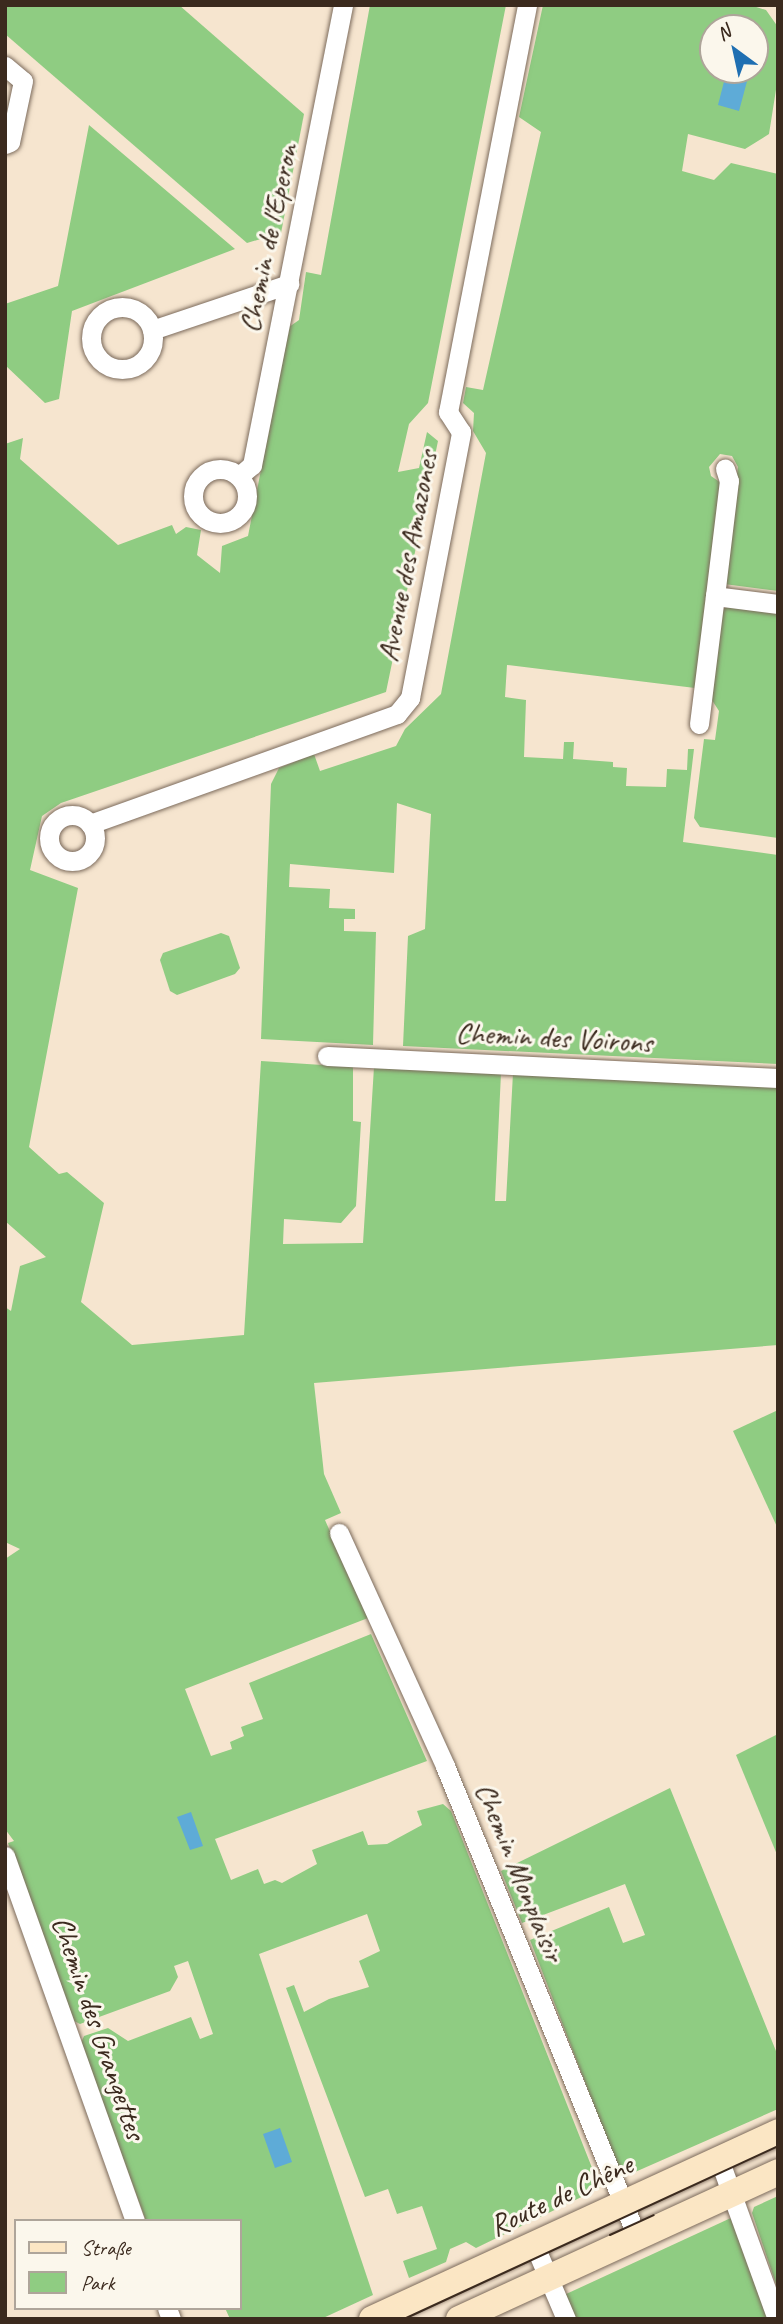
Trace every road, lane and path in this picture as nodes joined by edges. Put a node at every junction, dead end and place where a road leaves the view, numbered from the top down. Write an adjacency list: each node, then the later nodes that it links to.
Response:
1 (343, 5): 5 (street, Chemin de l'Eperon)
2 (527, 5): 12 (street, Avenue des Amazones)
3 (5, 66): 4 (street)
4 (5, 144)
5 (289, 284): 6 (street); 8 (street, Chemin de l'Eperon)
6 (152, 330)
7 (725, 469): 9 (street)
8 (239, 476)
9 (715, 596): 10 (street); 11 (street)
10 (778, 604)
11 (699, 724)
12 (90, 824)
13 (327, 1056): 14 (street, Chemin des Voirons)
14 (778, 1077)
15 (339, 1532): 21 (street, Chemin Monplaisir)
16 (5, 1856): 22 (street, Chemin des Grangettes)
17 (778, 2132): 18 (main road, Route de Chêne)
18 (719, 2159): 20 (street); 21 (main road, Route de Chêne)
19 (778, 2172): 20 (main road)
20 (734, 2192): 23 (main road); 29 (street)
21 (622, 2204): 23 (street, Chemin Monplaisir); 24 (main road, Route de Chêne)
22 (134, 2219)
23 (637, 2237): 25 (main road)
24 (534, 2244): 25 (street); 26 (main road, Route de Chêne)
25 (549, 2277): 27 (main road); 28 (street)
26 (372, 2319)
27 (459, 2319)
28 (566, 2319)
29 (777, 2319)

